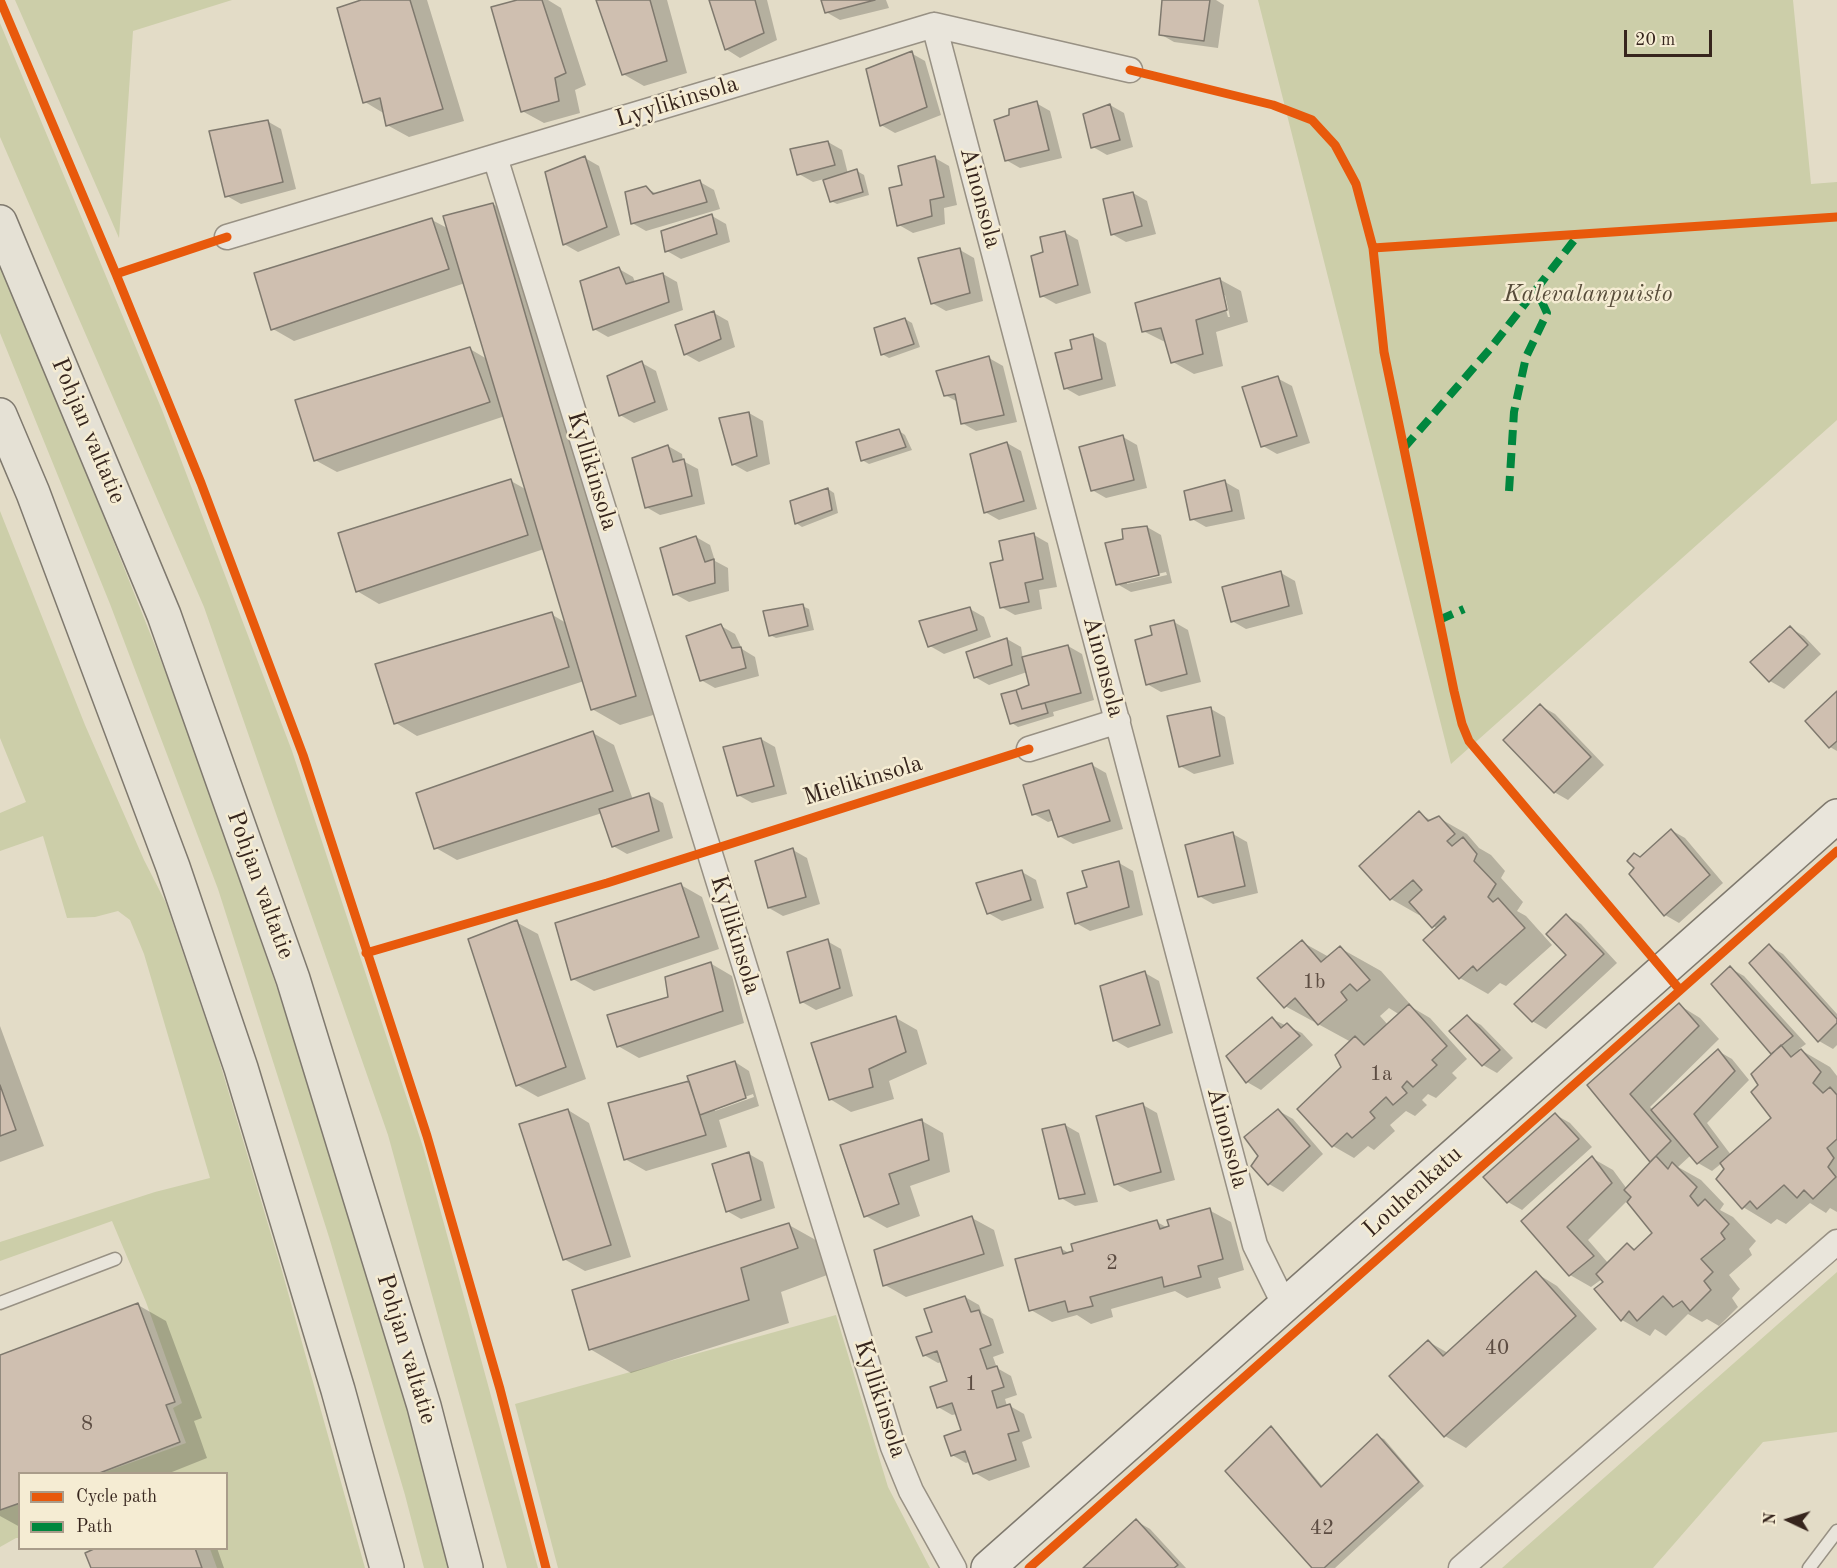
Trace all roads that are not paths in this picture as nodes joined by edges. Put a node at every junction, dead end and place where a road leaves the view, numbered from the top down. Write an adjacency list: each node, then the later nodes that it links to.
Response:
1 (934, 25): 2 (street, Lyylikinsola); 3 (street, Lyylikinsola); 9 (street, Ainonsola)
2 (1131, 70)
3 (495, 157): 5 (street, Lyylikinsola); 19 (street, Kyllikinsola)
4 (0, 222): 18 (highway, Pohjan valtatie)
5 (227, 237)
6 (0, 415): 8 (highway)
7 (0, 436): 8 (highway)
8 (33, 493): 17 (highway)
9 (1118, 721): 10 (street); 15 (street, Ainonsola)
10 (1029, 749)
11 (1837, 816): 15 (street, Louhenkatu)
12 (1837, 1242): 21 (street)
13 (116, 1259): 14 (lane)
14 (0, 1303)
15 (1285, 1306): 20 (street, Louhenkatu)
16 (1837, 1531): 22 (lane)
17 (387, 1568)
18 (465, 1568)
19 (954, 1568)
20 (988, 1568)
21 (1461, 1568)
22 (1809, 1568)

